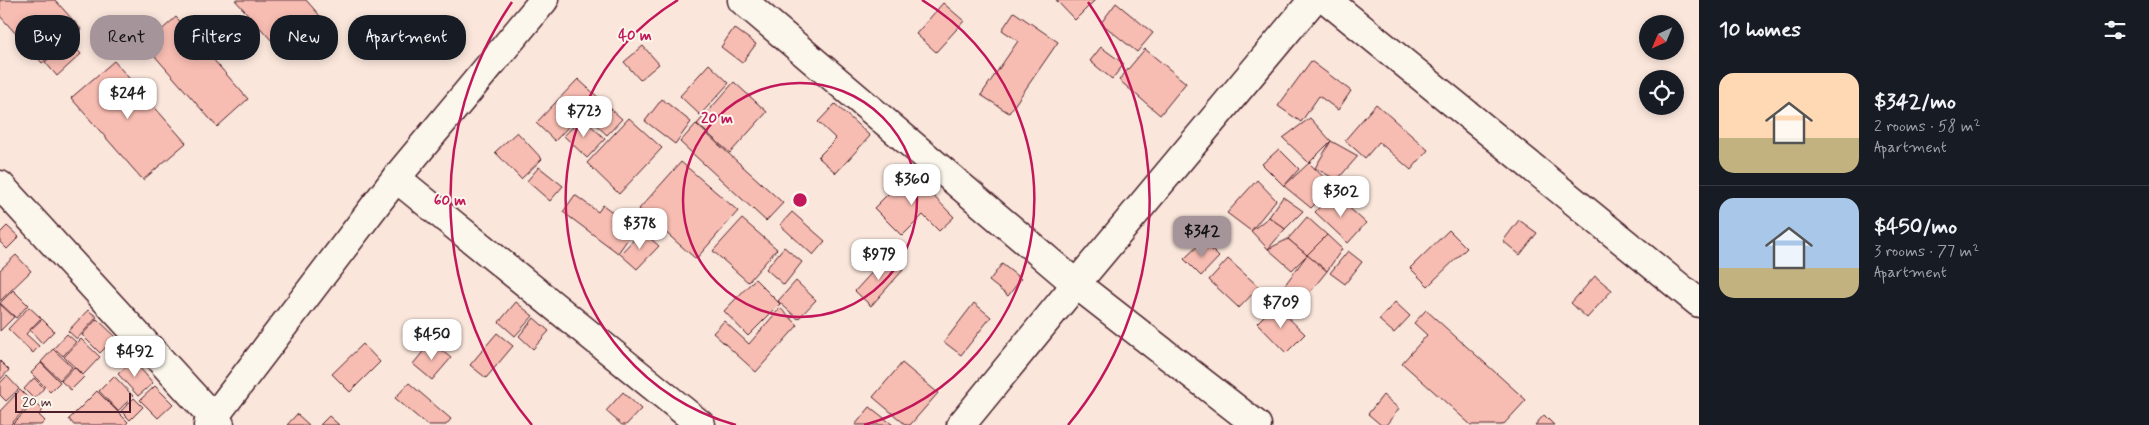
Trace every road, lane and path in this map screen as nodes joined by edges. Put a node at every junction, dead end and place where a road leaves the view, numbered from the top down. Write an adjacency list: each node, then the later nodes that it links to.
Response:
1 (544, 0): 5 (street)
2 (742, 0): 7 (street)
3 (1313, 0): 7 (street)
4 (1327, 0): 8 (street)
5 (396, 178): 9 (street); 10 (street)
6 (0, 185): 9 (street)
7 (1076, 284): 11 (street); 12 (street)
8 (1699, 303)
9 (214, 423)
10 (701, 425)
11 (961, 425)
12 (1257, 425)

